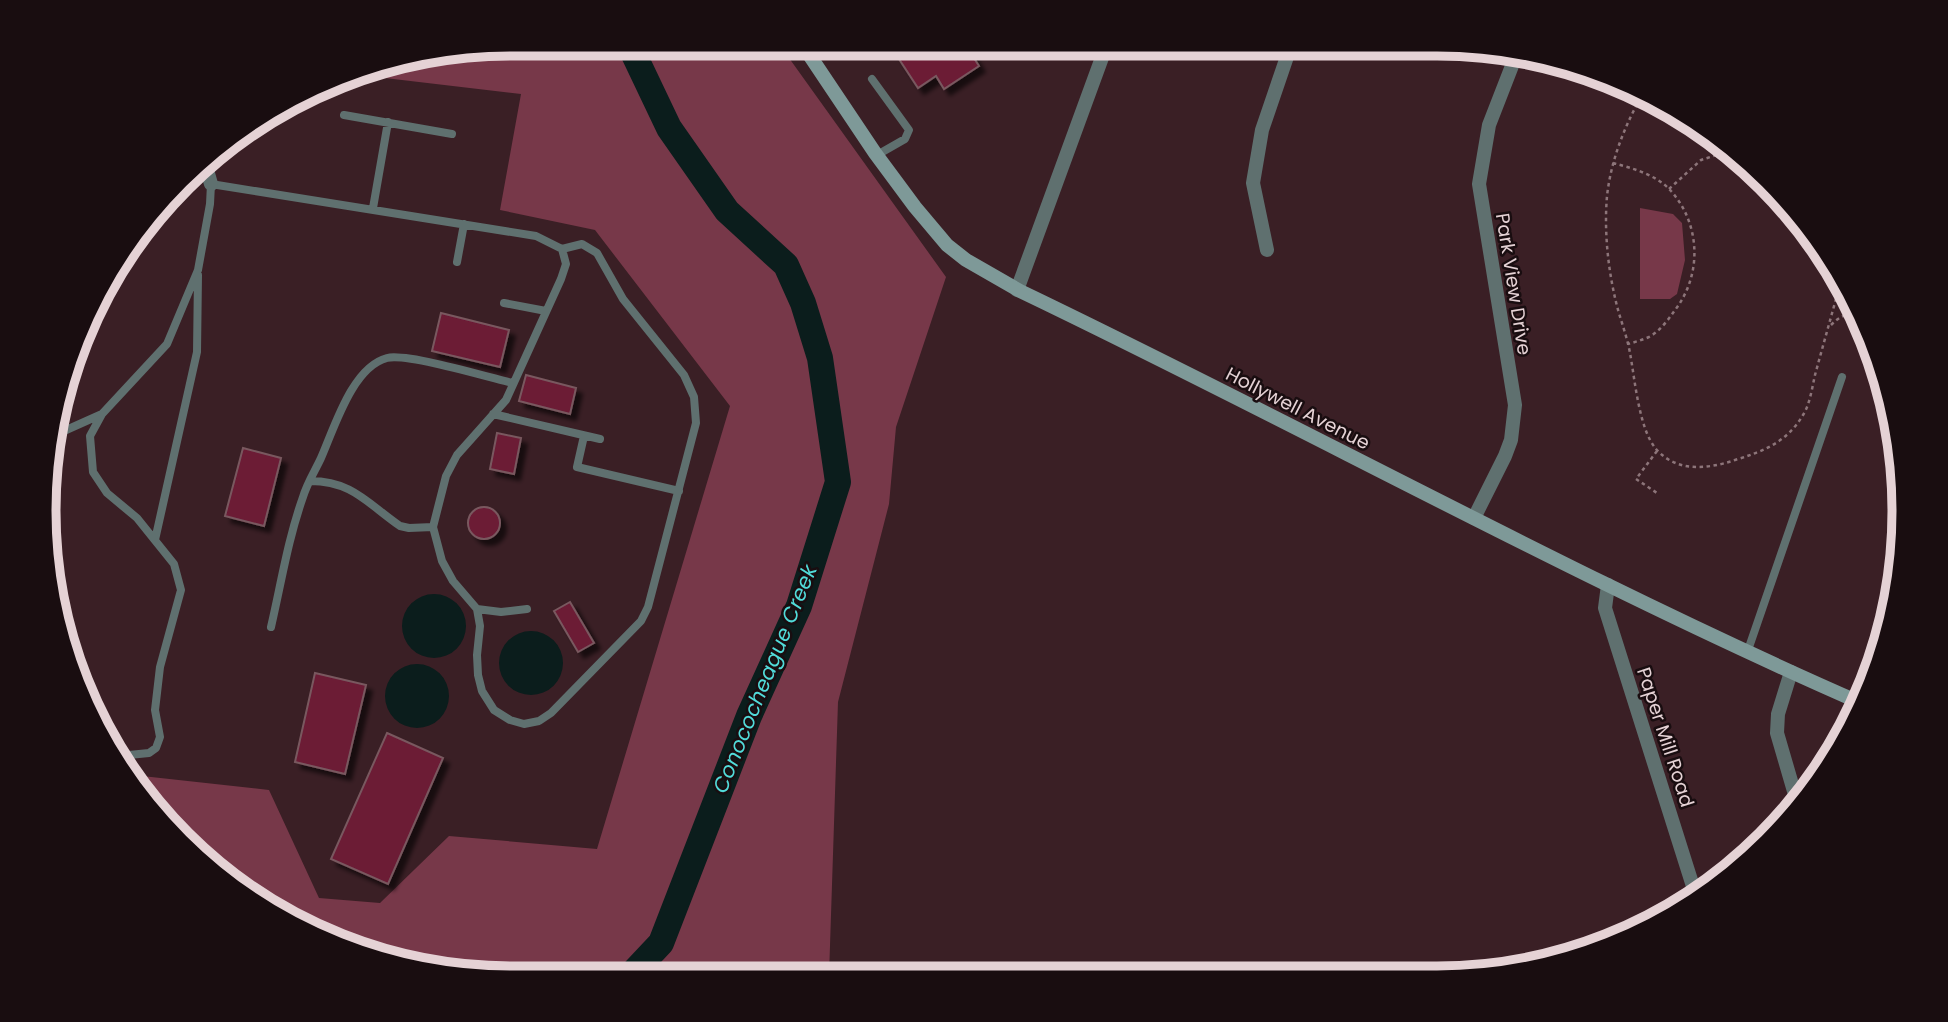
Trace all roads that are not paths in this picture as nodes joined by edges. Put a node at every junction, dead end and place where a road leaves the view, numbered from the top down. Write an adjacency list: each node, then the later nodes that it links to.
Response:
1 (810, 56): 9 (street, Hollywell Avenue)
2 (1103, 56): 18 (street)
3 (1287, 56): 15 (street)
4 (1513, 63): 30 (street, Park View Drive)
5 (872, 79): 9 (lane)
6 (344, 115): 7 (lane)
7 (388, 122): 8 (lane); 12 (lane)
8 (452, 134)
9 (877, 155): 18 (street, Hollywell Avenue)
10 (208, 172): 11 (street)
11 (211, 184): 12 (lane); 17 (lane)
12 (373, 208): 13 (lane)
13 (464, 224): 14 (lane); 16 (lane)
14 (562, 249): 20 (lane); 29 (lane)
15 (1267, 250)
16 (457, 262)
17 (198, 270): 23 (lane); 32 (lane)
18 (1017, 290): 30 (street, Hollywell Avenue)
19 (504, 303): 20 (lane)
20 (546, 311): 22 (lane)
21 (1842, 377): 37 (lane)
22 (513, 383): 24 (lane); 28 (lane)
23 (102, 414): 25 (lane); 32 (lane)
24 (493, 414): 26 (lane); 31 (lane)
25 (63, 431)
26 (584, 436): 27 (lane); 29 (lane)
27 (600, 439)
28 (310, 481): 31 (lane); 36 (lane)
29 (679, 491): 34 (lane)
30 (1474, 518): 33 (street, Hollywell Avenue)
31 (433, 527): 34 (lane)
32 (155, 540): 40 (lane)
33 (1608, 585): 37 (street, Hollywell Avenue); 42 (street, Paper Mill Road)
34 (477, 609): 35 (lane)
35 (527, 609)
36 (271, 627)
37 (1747, 653): 38 (street, Hollywell Avenue)
38 (1791, 673): 39 (street, Hollywell Avenue); 41 (street)
39 (1851, 699)
40 (127, 754)
41 (1794, 792)
42 (1693, 887)

